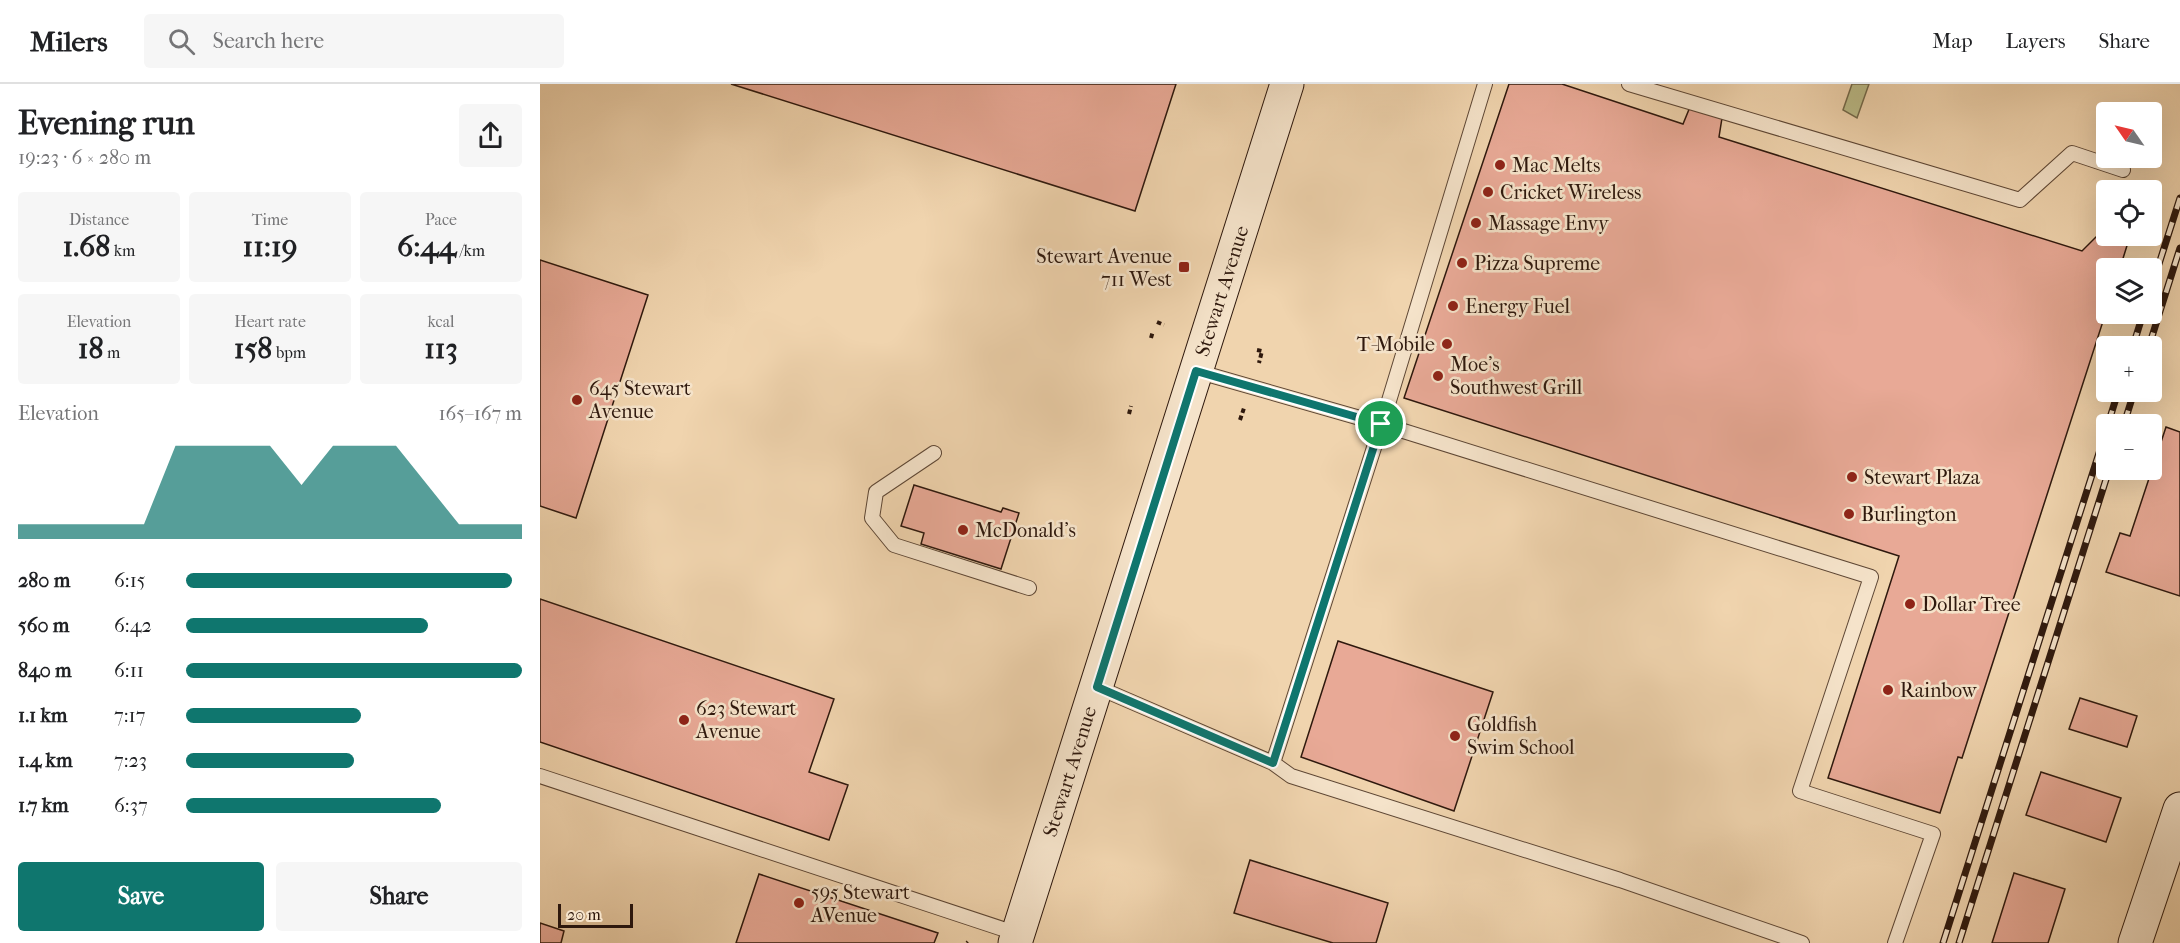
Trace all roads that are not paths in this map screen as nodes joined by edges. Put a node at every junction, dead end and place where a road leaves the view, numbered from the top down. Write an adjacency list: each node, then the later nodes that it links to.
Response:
1 (1287, 84): 5 (main road, Stewart Avenue)
2 (1485, 84): 6 (lane)
3 (1629, 84): 4 (lane)
4 (2123, 170)
5 (1196, 371): 6 (lane); 9 (main road, Stewart Avenue)
6 (1381, 424): 10 (lane); 15 (lane)
7 (934, 453): 8 (lane)
8 (1029, 588)
9 (1097, 687): 10 (lane); 13 (main road, Stewart Avenue)
10 (1273, 763): 14 (lane)
11 (540, 776): 13 (lane)
12 (2180, 809): 16 (main road)
13 (1017, 938)
14 (1802, 943)
15 (1895, 943)
16 (2135, 943)

